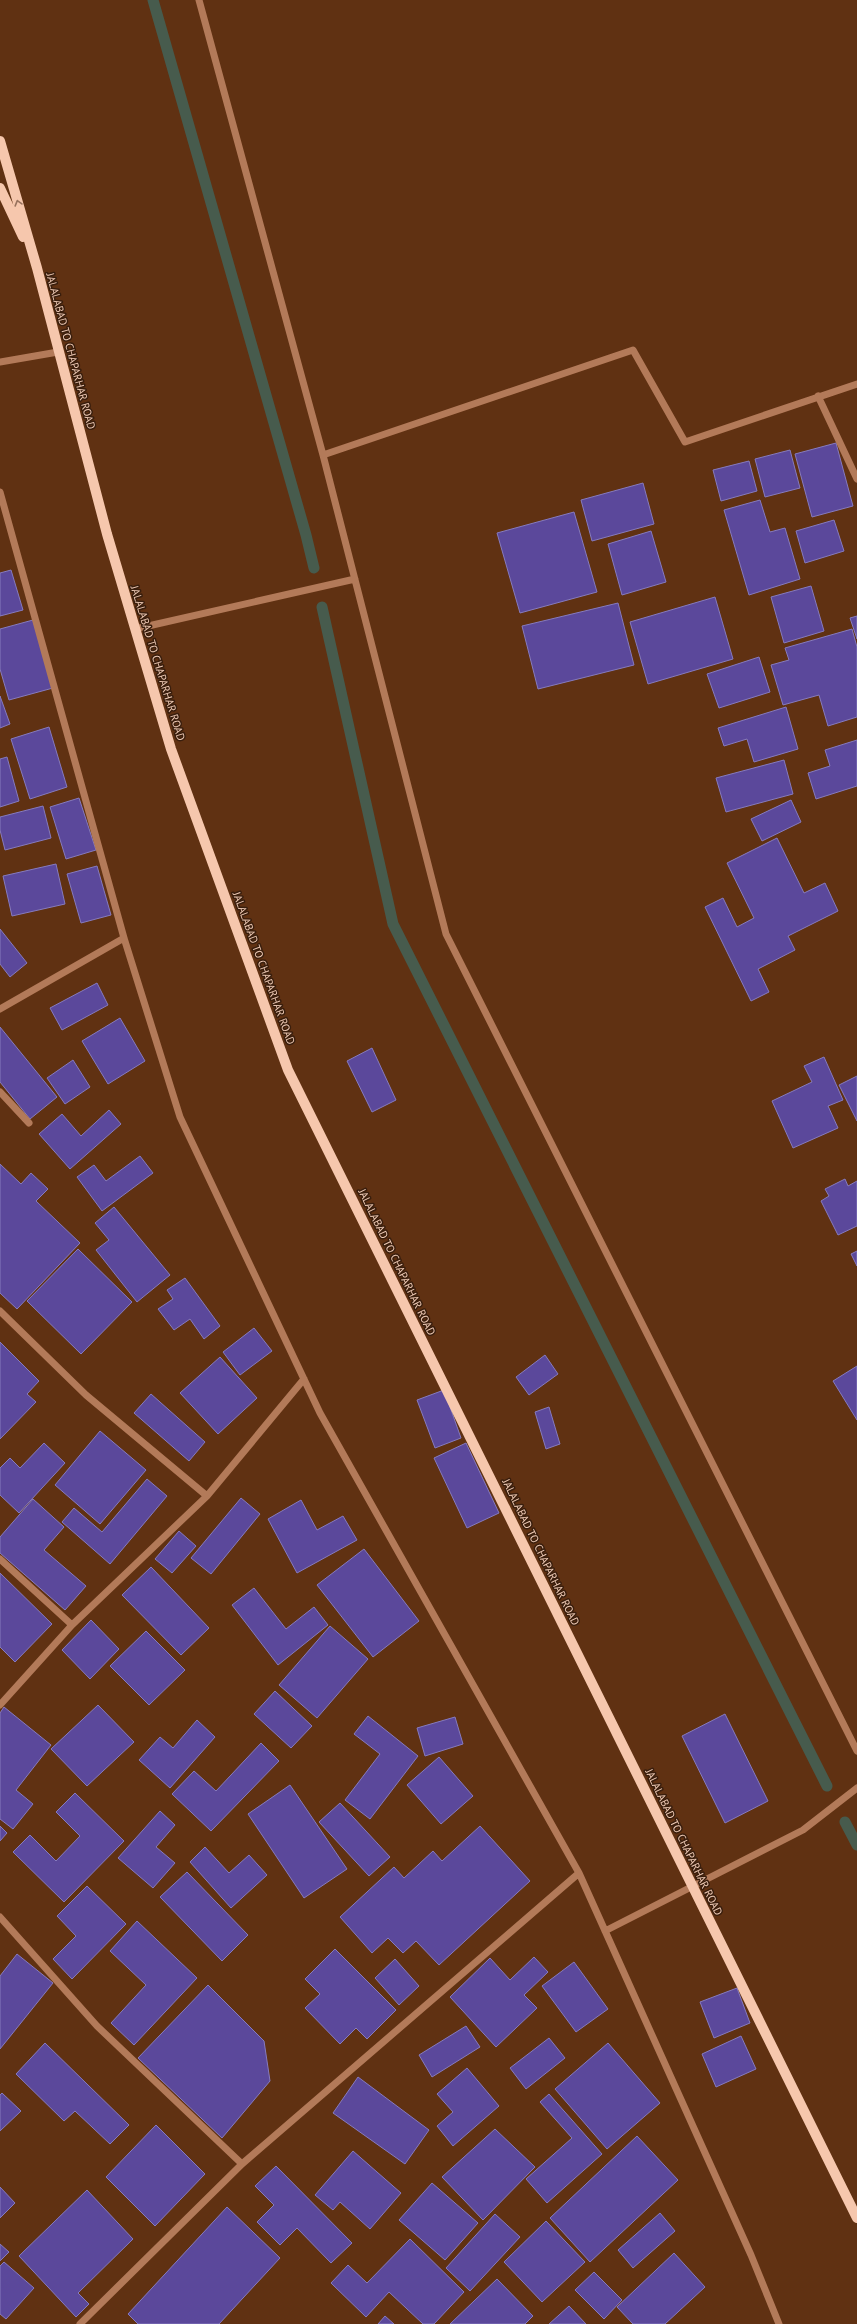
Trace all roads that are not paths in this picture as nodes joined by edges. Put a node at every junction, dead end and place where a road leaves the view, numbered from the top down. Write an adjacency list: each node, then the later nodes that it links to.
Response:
1 (199, 0): 9 (street)
2 (0, 141): 4 (main road, JALALABAD TO CHAPARHAR ROAD, one-way to 2)
3 (0, 188): 4 (main road, JALALABAD TO CHAPARHAR ROAD)
4 (37, 268): 5 (main road, JALALABAD TO CHAPARHAR ROAD)
5 (58, 352): 6 (street); 13 (main road, JALALABAD TO CHAPARHAR ROAD)
6 (0, 362)
7 (857, 384): 8 (street)
8 (818, 396): 9 (street); 10 (street)
9 (323, 455): 12 (street)
10 (857, 479)
11 (0, 492): 14 (street)
12 (355, 579): 13 (street); 24 (street)
13 (135, 629): 27 (main road, JALALABAD TO CHAPARHAR ROAD)
14 (124, 938): 15 (street); 19 (street)
15 (0, 1009)
16 (0, 1092): 17 (street)
17 (29, 1123)
18 (0, 1311): 20 (street)
19 (304, 1379): 20 (street); 26 (street)
20 (207, 1496): 22 (street)
21 (0, 1559): 22 (street)
22 (72, 1625): 23 (street)
23 (0, 1705)
24 (857, 1751)
25 (857, 1788): 27 (street)
26 (579, 1873): 29 (street); 30 (street)
27 (692, 1885): 29 (street); 31 (main road, JALALABAD TO CHAPARHAR ROAD)
28 (0, 1917): 30 (street)
29 (605, 1931): 33 (street)
30 (242, 2164): 32 (street)
31 (857, 2218)
32 (80, 2324)
33 (778, 2324)

